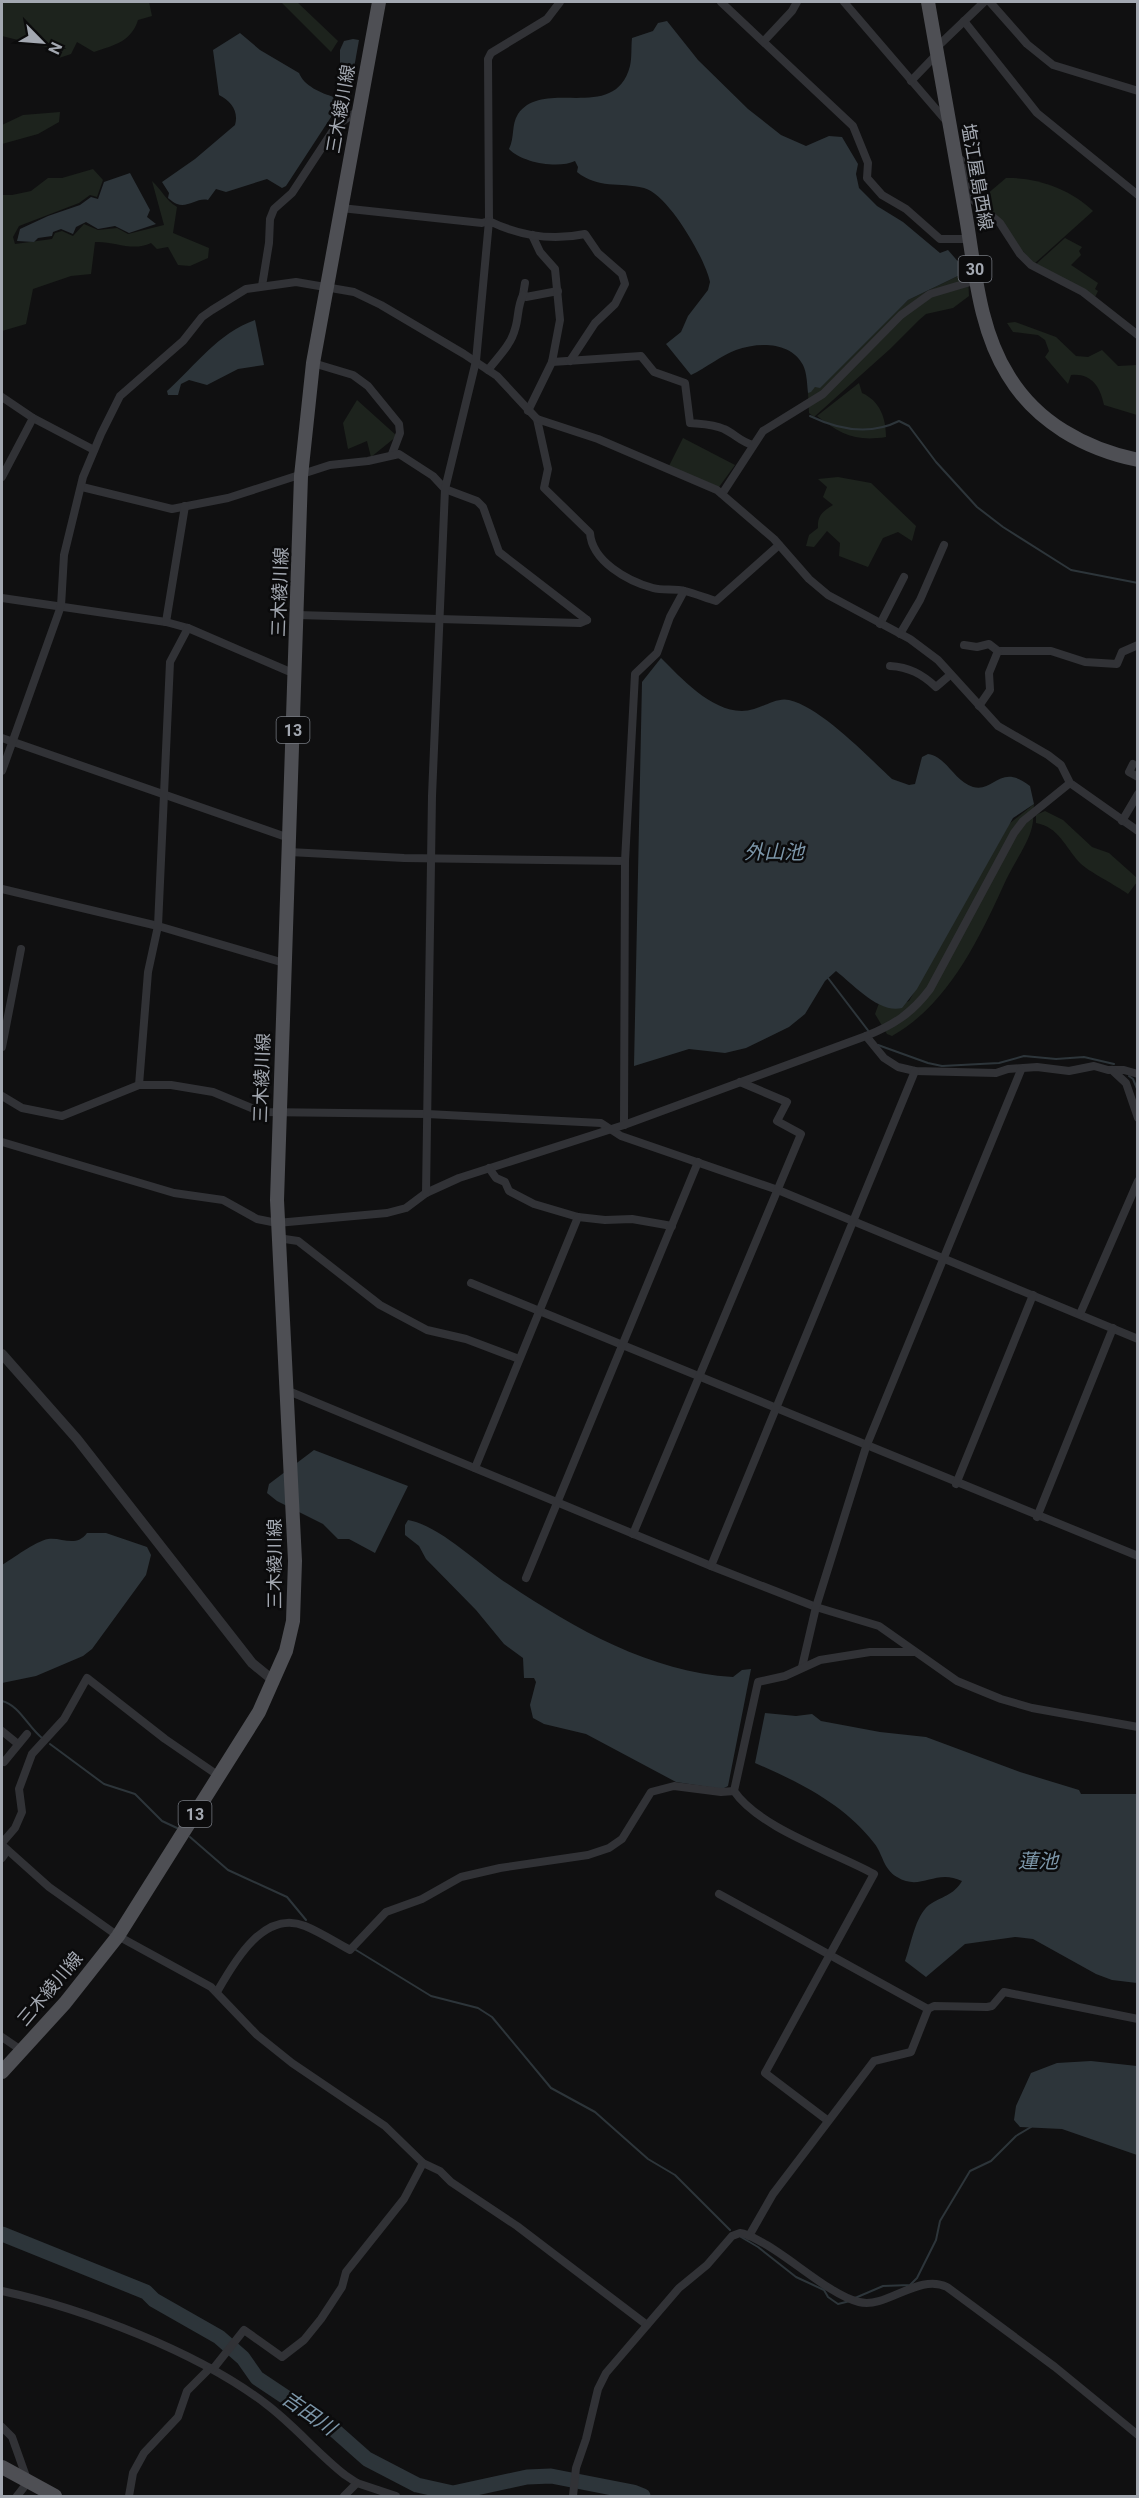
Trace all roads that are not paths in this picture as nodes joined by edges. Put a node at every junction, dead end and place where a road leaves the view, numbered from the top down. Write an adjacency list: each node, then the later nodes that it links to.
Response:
1 (379, 2): 14 (main road, 三木綾川線 / 13)
2 (560, 2): 19 (street)
3 (720, 2): 10 (street)
4 (797, 2): 10 (street)
5 (844, 2): 12 (street)
6 (928, 2): 11 (main road, 塩江屋島西線 / 30)
7 (984, 2): 9 (street)
8 (990, 2): 13 (street)
9 (964, 21): 11 (street); 17 (street)
10 (764, 41): 21 (street)
11 (936, 51): 12 (street); 15 (main road, 塩江屋島西線 / 30)
12 (911, 81): 15 (street)
13 (1137, 91)
14 (359, 109): 18 (main road, 三木綾川線 / 13); 24 (street)
15 (949, 123): 16 (main road, 塩江屋島西線 / 30)
16 (955, 155): 21 (main road, 塩江屋島西線 / 30); 28 (street)
17 (1137, 195)
18 (341, 208): 19 (street); 25 (main road, 三木綾川線 / 13)
19 (489, 221): 20 (street); 29 (street)
20 (532, 235): 26 (street); 30 (street)
21 (969, 239): 22 (main road, 塩江屋島西線 / 30)
22 (976, 280): 38 (street); 41 (main road, 塩江屋島西線 / 30)
23 (525, 283): 27 (street)
24 (262, 286): 25 (street); 39 (street)
25 (326, 286): 29 (street); 32 (main road, 三木綾川線 / 13)
26 (558, 291): 27 (street); 31 (street)
27 (523, 295): 33 (street)
28 (1137, 335)
29 (476, 361): 33 (street); 45 (street)
30 (570, 361): 31 (street); 38 (street)
31 (552, 362): 35 (street)
32 (313, 363): 40 (street); 42 (main road, 三木綾川線 / 13)
33 (488, 370): 35 (street)
34 (2, 397): 36 (street)
35 (528, 411): 37 (street)
36 (33, 418): 39 (street); 43 (street)
37 (537, 419): 46 (street); 51 (street)
38 (753, 445): 46 (street)
39 (94, 450): 44 (street)
40 (392, 453): 42 (street); 45 (street)
41 (1137, 460)
42 (302, 476): 47 (street); 54 (main road, 三木綾川線 / 13)
43 (2, 477)
44 (82, 486): 47 (street); 53 (street)
45 (446, 489): 55 (street); 55 (street)
46 (722, 494): 48 (street)
47 (185, 506): 56 (street)
48 (779, 544): 51 (street); 57 (street)
49 (944, 545): 59 (street)
50 (904, 578): 57 (street)
51 (684, 591): 79 (street)
52 (2, 598): 53 (street)
53 (61, 606): 56 (street); 68 (street)
54 (297, 615): 55 (street); 64 (main road, 三木綾川線 / 13)
55 (442, 620): 78 (street)
56 (166, 622): 58 (street)
57 (880, 624): 59 (street)
58 (188, 628): 64 (street); 74 (street)
59 (900, 634): 65 (street)
60 (964, 645): 62 (street)
61 (1137, 645): 62 (street)
62 (998, 651): 66 (street)
63 (890, 666): 65 (street)
64 (295, 671): 77 (main road, 三木綾川線 / 13)
65 (950, 675): 66 (street)
66 (979, 706): 72 (street)
67 (2, 738): 68 (street)
68 (12, 742): 70 (street); 74 (street)
69 (1133, 764): 71 (street)
70 (2, 771)
71 (1137, 777)
72 (1070, 783): 75 (street); 84 (street)
73 (1137, 794): 75 (street)
74 (165, 797): 77 (street); 81 (street)
75 (1122, 821): 76 (street)
76 (1137, 831)
77 (289, 845): 78 (street); 83 (main road, 三木綾川線 / 13)
78 (431, 858): 79 (street); 94 (street)
79 (625, 861): 96 (street)
80 (2, 889): 81 (street)
81 (158, 926): 83 (street); 91 (street)
82 (21, 949): 85 (street)
83 (284, 963): 93 (main road, 三木綾川線 / 13)
84 (866, 1036): 88 (street); 90 (street)
85 (2, 1047)
86 (1021, 1070): 87 (street); 88 (street); 109 (street)
87 (1112, 1070): 89 (street); 95 (street)
88 (915, 1071): 105 (street)
89 (1137, 1074)
90 (740, 1082): 96 (street); 102 (street)
91 (140, 1085): 92 (street); 93 (street)
92 (2, 1096)
93 (279, 1113): 94 (street); 106 (main road, 三木綾川線 / 13)
94 (426, 1114): 97 (street); 103 (street)
95 (1137, 1118)
96 (624, 1125): 97 (street)
97 (612, 1127): 99 (street); 100 (street)
98 (2, 1142): 106 (street)
99 (698, 1162): 102 (street); 107 (street)
100 (489, 1168): 103 (street); 104 (street)
101 (1137, 1181): 113 (street)
102 (778, 1190): 105 (street); 119 (street)
103 (426, 1193): 106 (street)
104 (578, 1217): 107 (street); 112 (street)
105 (854, 1221): 109 (street); 121 (street)
106 (277, 1223): 108 (main road, 三木綾川線 / 13)
107 (672, 1226): 116 (street)
108 (278, 1238): 118 (street); 120 (main road, 三木綾川線 / 13)
109 (944, 1258): 111 (street); 122 (street)
110 (471, 1283): 112 (street)
111 (1033, 1295): 113 (street); 124 (street)
112 (540, 1310): 116 (street); 118 (street)
113 (1080, 1314): 114 (street)
114 (1113, 1328): 115 (street); 126 (street)
115 (1137, 1339)
116 (622, 1345): 119 (street); 125 (street)
117 (2, 1354): 134 (street)
118 (519, 1359): 123 (street)
119 (700, 1377): 121 (street); 127 (street)
120 (286, 1389): 123 (street); 134 (main road, 三木綾川線 / 13)
121 (777, 1409): 122 (street); 129 (street)
122 (866, 1447): 124 (street); 131 (street)
123 (475, 1468): 125 (street)
124 (956, 1484): 126 (street)
125 (557, 1502): 127 (street); 130 (street)
126 (1037, 1517): 128 (street)
127 (633, 1534): 129 (street)
128 (1137, 1556)
129 (711, 1566): 131 (street)
130 (526, 1578)
131 (816, 1607): 132 (street); 133 (street)
132 (915, 1652): 133 (street); 135 (street)
133 (802, 1667): 141 (street)
134 (274, 1682): 140 (main road, 三木綾川線 / 13)
135 (1137, 1727)
136 (2, 1731): 138 (street)
137 (27, 1734): 138 (street)
138 (18, 1744): 139 (street)
139 (4, 1762)
140 (219, 1776): 142 (street); 145 (main road, 三木綾川線 / 13)
141 (734, 1791): 146 (street); 147 (street)
142 (4, 1846): 143 (street); 145 (street)
143 (2, 1858)
144 (719, 1894): 146 (street)
145 (118, 1936): 147 (street); 151 (main road, 三木綾川線 / 13)
146 (830, 1954): 148 (street); 153 (street)
147 (217, 1992): 154 (street)
148 (928, 2009): 149 (street); 153 (street)
149 (1137, 2019)
150 (2, 2037): 151 (street)
151 (21, 2050): 152 (main road, 三木綾川線 / 13)
152 (2, 2072)
153 (827, 2120): 155 (street)
154 (423, 2163): 157 (street); 158 (street)
155 (749, 2236): 157 (street); 160 (street)
156 (2, 2291): 158 (street)
157 (647, 2325): 169 (street)
158 (211, 2368): 163 (street); 166 (street)
159 (2, 2427): 162 (street)
160 (1137, 2434)
161 (2, 2467): 162 (main road)
162 (28, 2482): 164 (street); 165 (main road)
163 (357, 2483): 167 (street); 168 (street)
164 (17, 2496)
165 (55, 2496)
166 (129, 2496)
167 (346, 2496)
168 (396, 2496)
169 (573, 2496)

